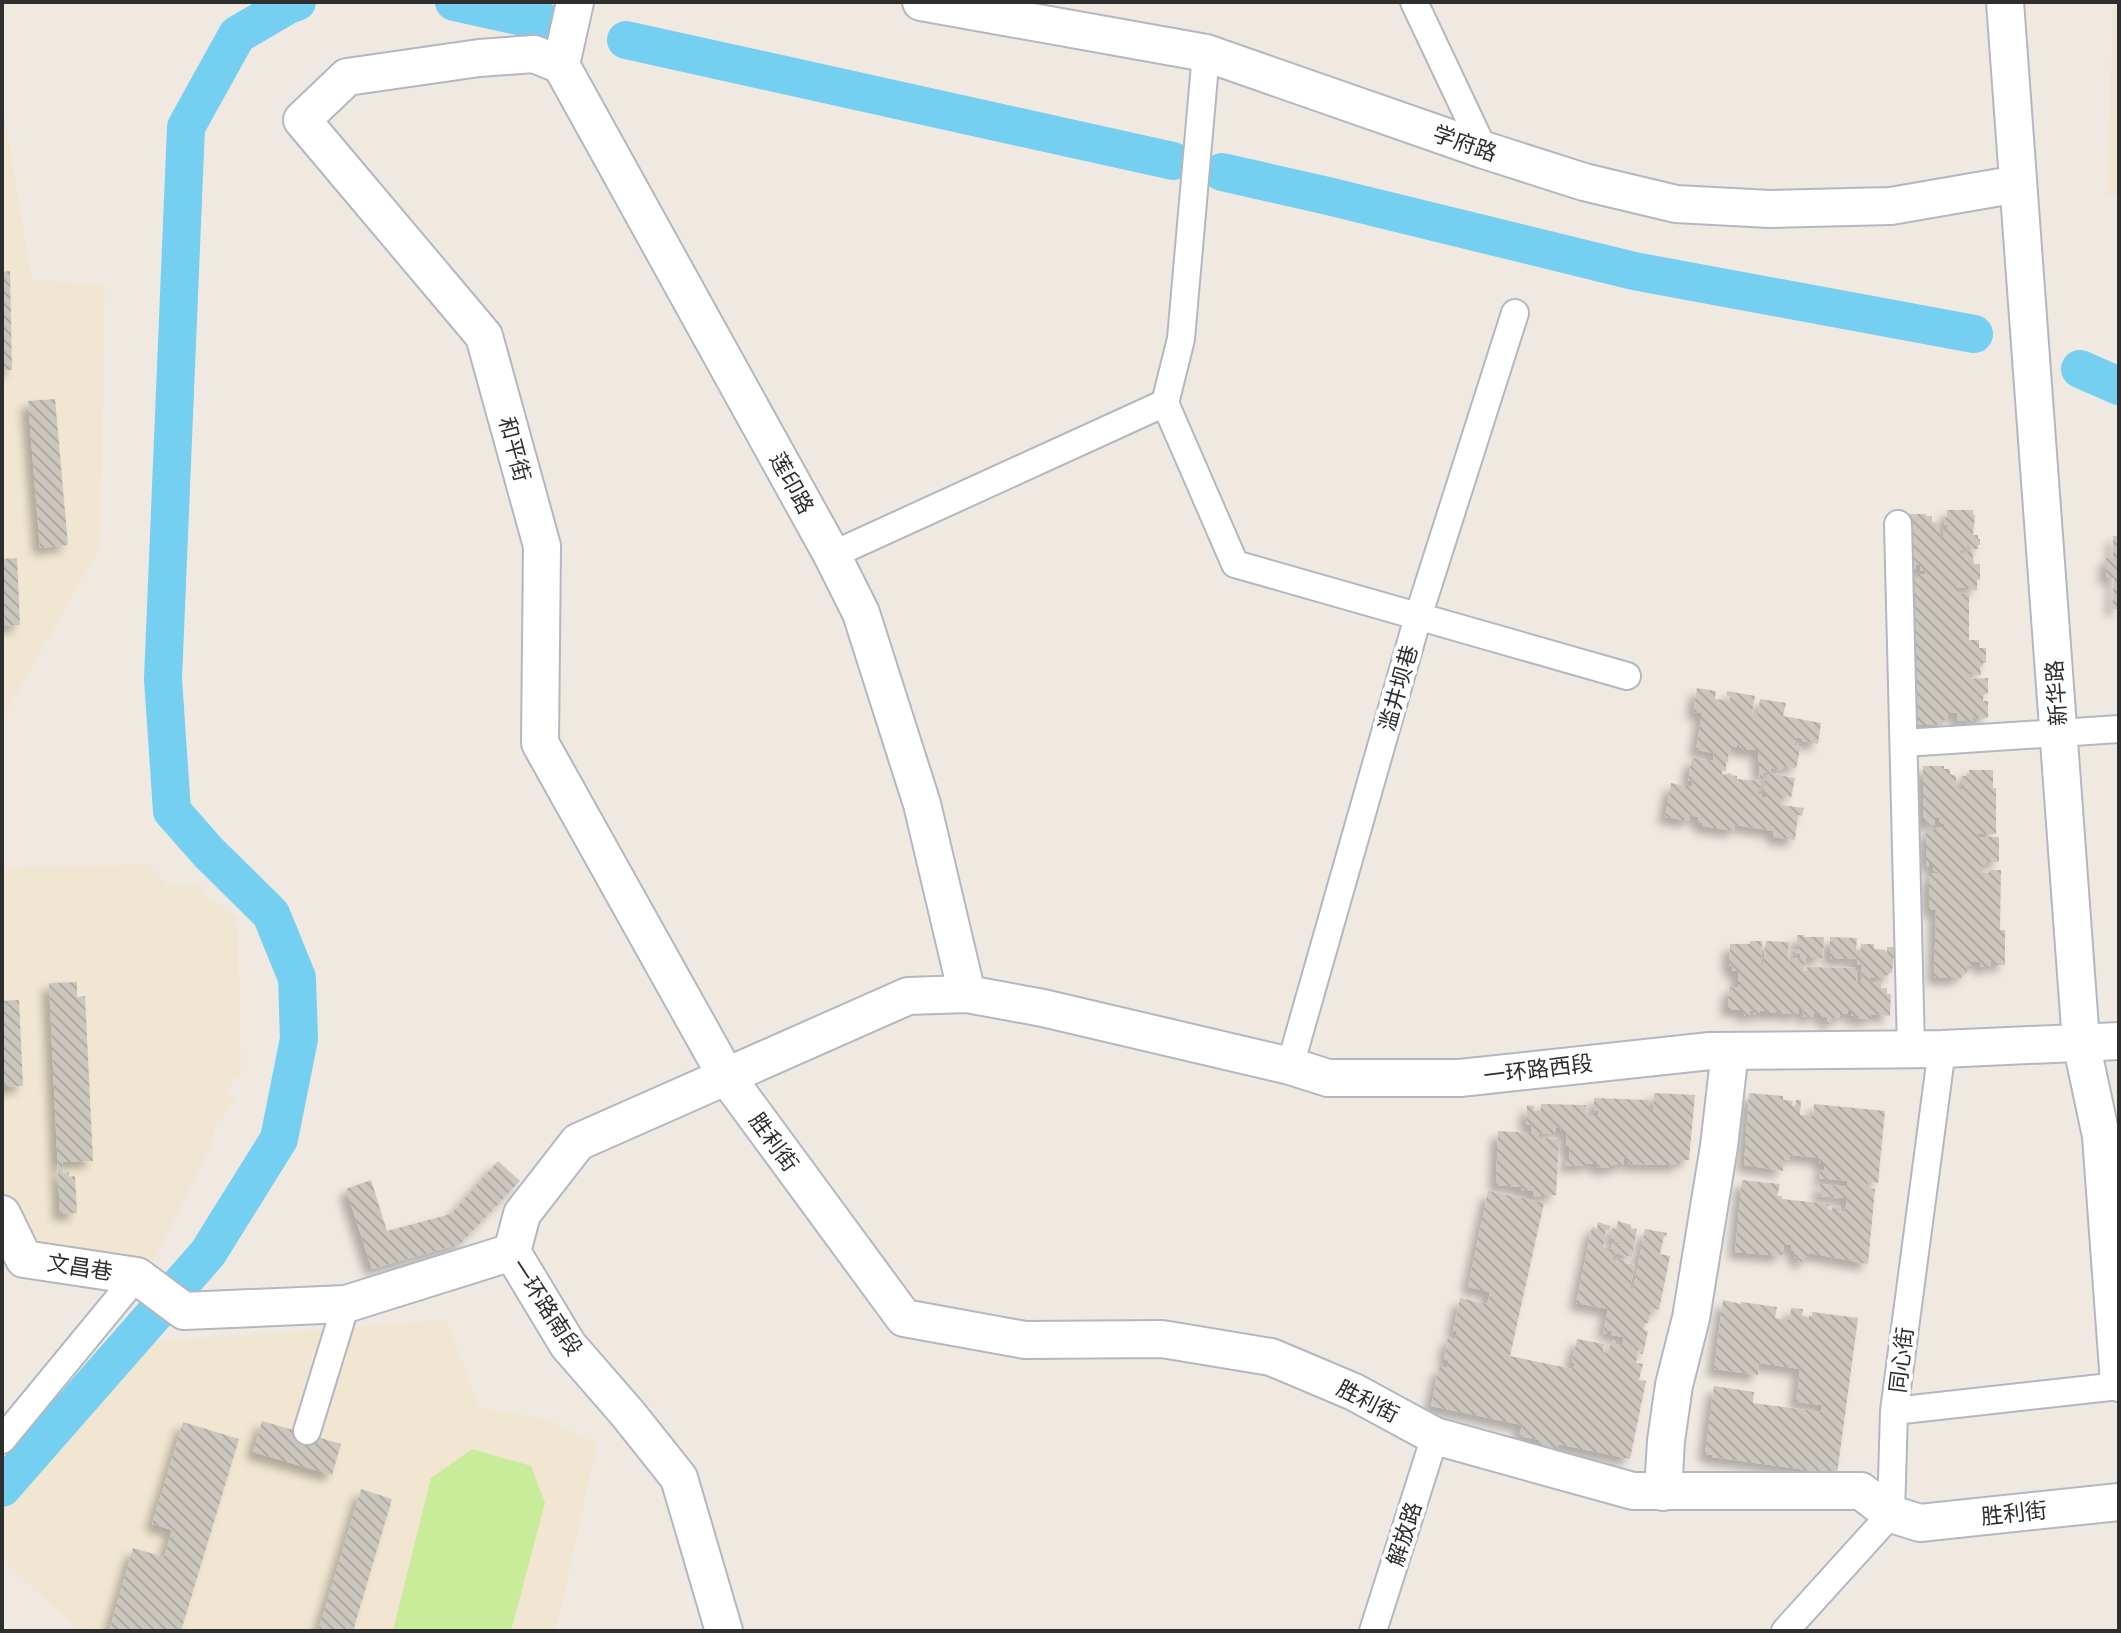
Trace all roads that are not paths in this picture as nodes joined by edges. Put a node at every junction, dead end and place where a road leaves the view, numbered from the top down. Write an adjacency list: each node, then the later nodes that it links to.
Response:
1 (575, 2): 6 (street)
2 (921, 2): 5 (street, 学府路)
3 (1414, 2): 7 (street)
4 (2005, 2): 8 (street, 新华路)
5 (1206, 53): 7 (street, 学府路); 10 (street)
6 (561, 65): 12 (street, 莲印路); 24 (street, 和平街)
7 (1484, 150): 8 (street, 学府路)
8 (2018, 184): 16 (street, 新华路)
9 (1515, 313): 13 (street, 滥井坝巷)
10 (1165, 403): 12 (street); 13 (street)
11 (1898, 524): 17 (street, 同心街)
12 (832, 555): 18 (street, 莲印路)
13 (1418, 617): 14 (street); 23 (street, 滥井坝巷)
14 (1627, 676)
15 (2119, 729): 16 (street)
16 (2059, 734): 17 (street); 20 (street, 新华路)
17 (1904, 743): 21 (street, 同心街)
18 (967, 994): 23 (street, 一环路西段); 24 (street, 一环路南段)
19 (2119, 1041): 20 (street, 一环路西段)
20 (2081, 1042): 21 (street, 一环路西段); 25 (street, 新华路)
21 (1926, 1050): 22 (street, 一环路西段); 32 (street, 同心街)
22 (1730, 1051): 23 (street, 一环路西段); 36 (street)
23 (1290, 1066)
24 (726, 1076): 27 (street, 一环路南段); 34 (street, 胜利街)
25 (2110, 1136): 31 (street, 新华路)
26 (2, 1214): 28 (street, 文昌巷)
27 (512, 1252): 30 (street); 39 (street, 一环路南段)
28 (13, 1264): 29 (street, 文昌巷)
29 (137, 1276): 30 (street); 35 (street)
30 (346, 1304): 33 (street)
31 (2119, 1384): 32 (street)
32 (1894, 1411): 38 (street, 同心街)
33 (307, 1431)
34 (1435, 1436): 36 (street, 胜利街); 40 (street, 解放路)
35 (2, 1440)
36 (1663, 1492): 38 (street, 胜利街)
37 (2119, 1502): 38 (street, 胜利街)
38 (1891, 1514): 41 (street)
39 (724, 1631)
40 (1373, 1631)
41 (1785, 1631)

